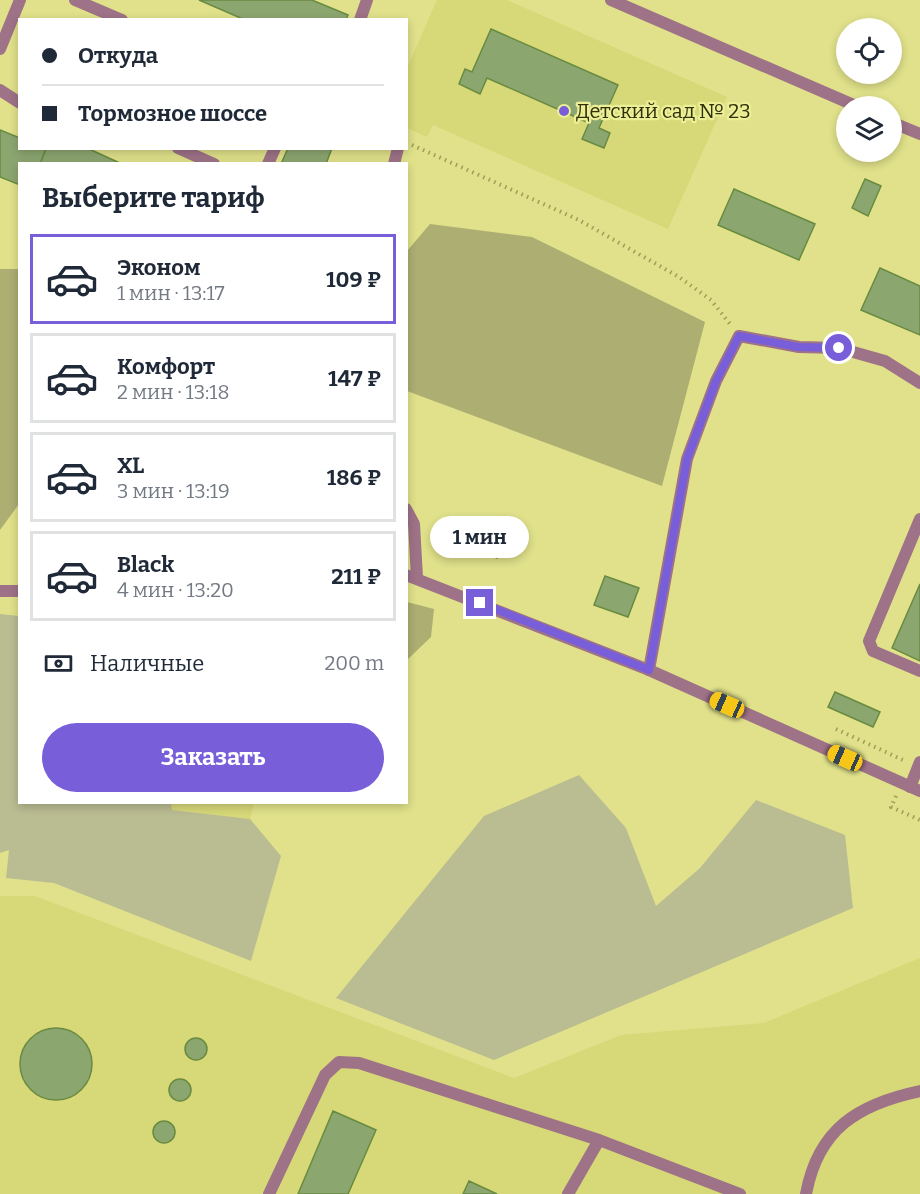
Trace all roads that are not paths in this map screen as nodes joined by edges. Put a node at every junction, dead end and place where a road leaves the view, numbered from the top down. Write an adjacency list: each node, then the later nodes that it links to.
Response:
1 (20, 0): 7 (street)
2 (75, 0): 5 (street)
3 (367, 0): 6 (street)
4 (611, 0): 9 (street)
5 (117, 18)
6 (361, 18)
7 (0, 49)
8 (0, 90): 10 (street)
9 (836, 97)
10 (18, 102)
11 (902, 127): 12 (street)
12 (920, 134)
13 (182, 150): 14 (street)
14 (210, 162)
15 (920, 383): 21 (street)
16 (408, 513): 18 (street)
17 (920, 519): 22 (street)
18 (412, 577): 21 (street)
19 (0, 591): 20 (street)
20 (18, 591)
21 (649, 670): 24 (street)
22 (920, 671)
23 (920, 762): 24 (street)
24 (915, 789)
25 (920, 1091): 30 (street)
26 (599, 1140): 27 (street); 28 (street); 29 (street)
27 (269, 1194)
28 (568, 1194)
29 (740, 1194)
30 (806, 1194)

